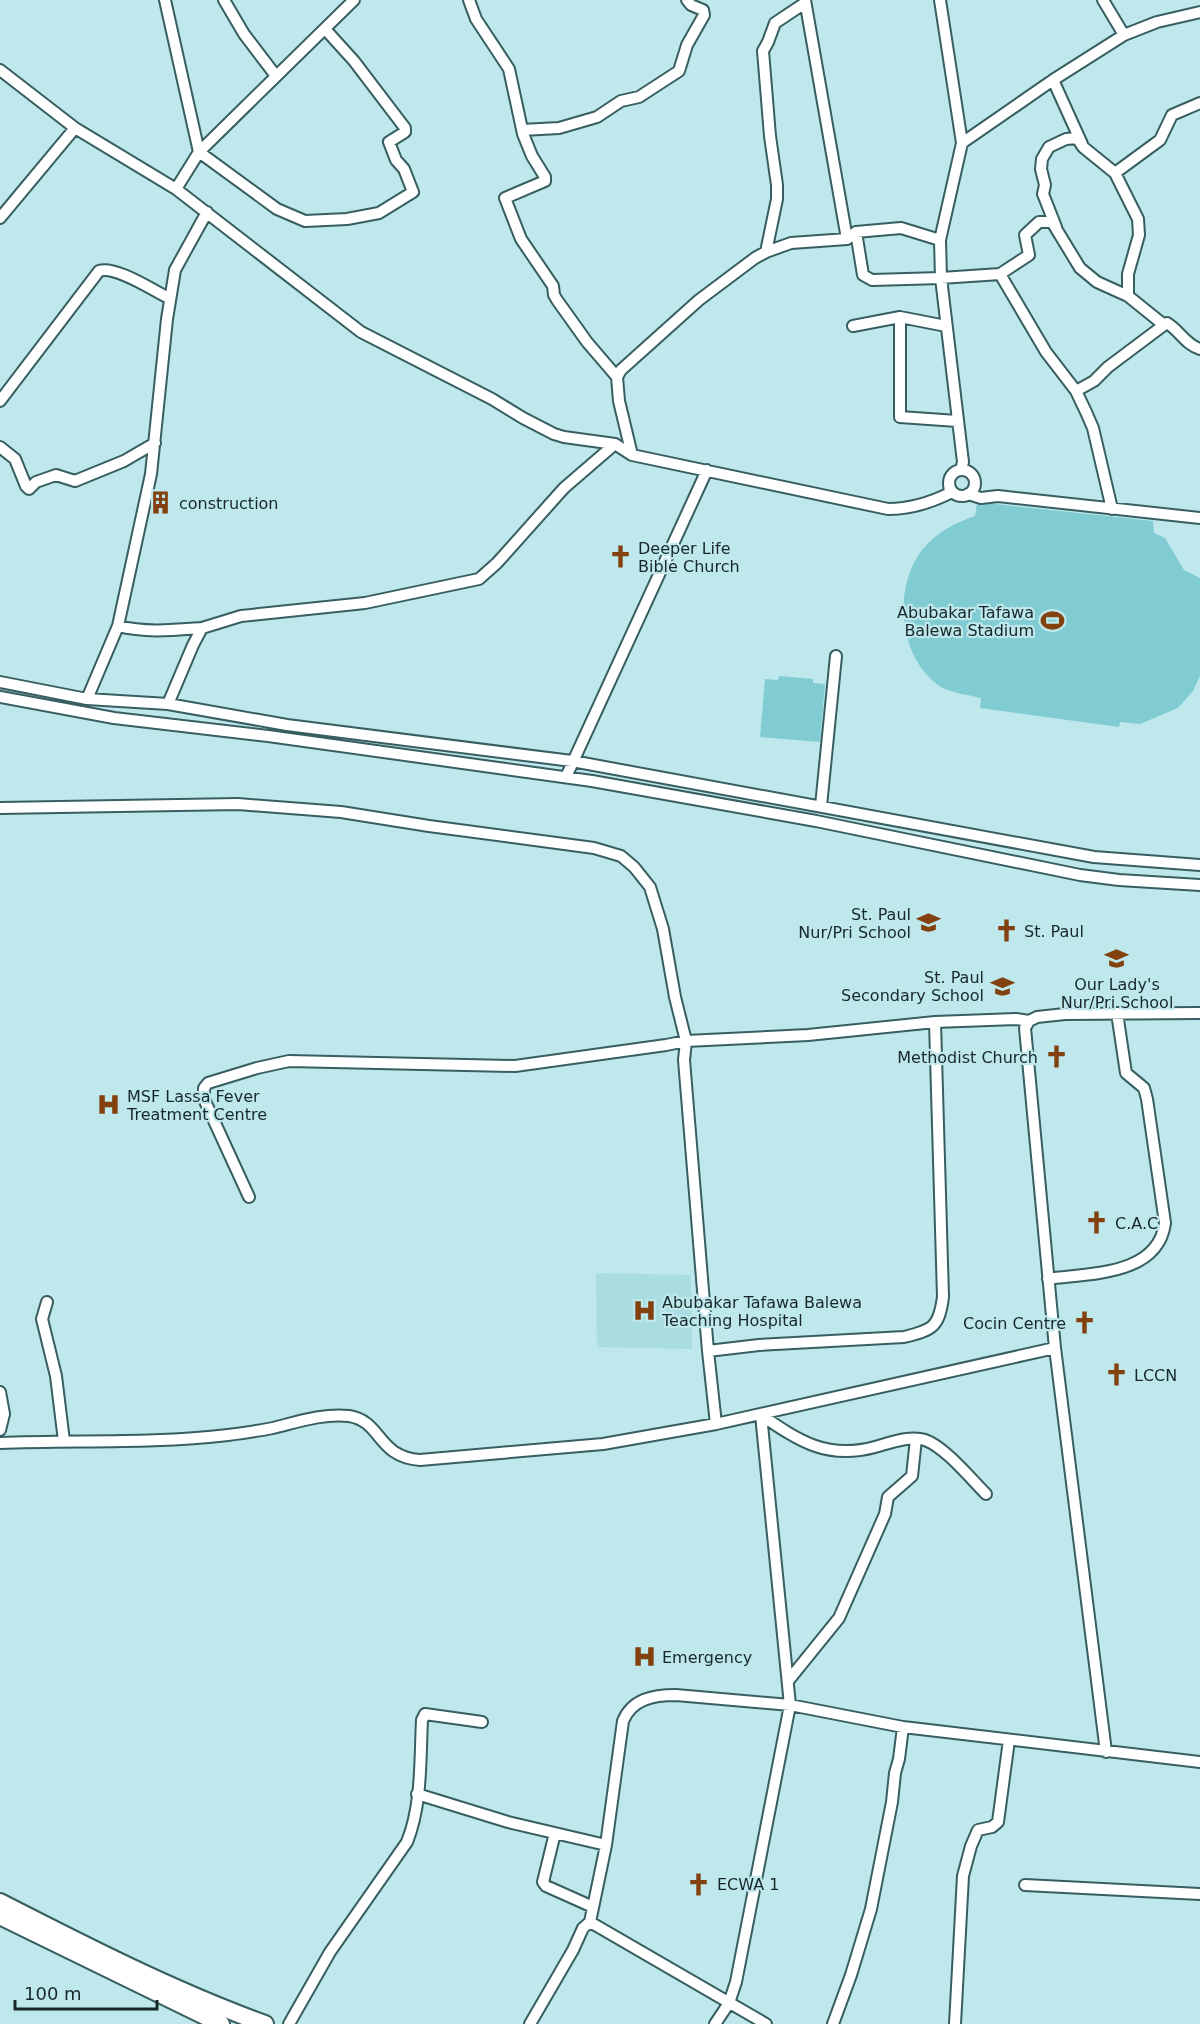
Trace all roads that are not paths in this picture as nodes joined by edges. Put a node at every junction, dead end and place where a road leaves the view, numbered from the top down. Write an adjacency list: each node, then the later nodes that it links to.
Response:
1 (165, 0): 20 (street)
2 (224, 0): 13 (street)
3 (354, 0): 10 (street)
4 (469, 0): 17 (street)
5 (687, 0): 17 (street)
6 (940, 0): 18 (street)
7 (1103, 0): 11 (street)
8 (803, 1): 25 (street); 28 (street)
9 (1200, 12): 11 (street)
10 (325, 29): 13 (street); 20 (street)
11 (1124, 35): 14 (street)
12 (0, 70): 16 (street)
13 (276, 76): 20 (street)
14 (1053, 80): 18 (street); 19 (street)
15 (1200, 103): 21 (street)
16 (75, 129): 22 (street); 24 (street)
17 (522, 130): 38 (street)
18 (962, 143): 27 (street)
19 (1083, 147): 21 (street); 26 (street)
20 (199, 152): 22 (street)
21 (1115, 173): 31 (street)
22 (176, 189): 23 (street)
23 (207, 212): 32 (street); 43 (street)
24 (0, 218)
25 (851, 236): 27 (street); 28 (street); 30 (street)
26 (1059, 236): 29 (street); 31 (street)
27 (940, 240): 30 (street)
28 (766, 252): 38 (street)
29 (999, 274): 30 (street); 39 (street)
30 (941, 278): 36 (street)
31 (1128, 296): 34 (street)
32 (170, 298): 40 (street); 42 (street)
33 (900, 318): 35 (street); 36 (street); 41 (street)
34 (1164, 325): 37 (street); 39 (street)
35 (853, 326)
36 (946, 327): 41 (street)
37 (1200, 348)
38 (617, 377): 45 (street)
39 (1076, 391): 51 (street)
40 (0, 401)
41 (957, 421): 47 (street)
42 (155, 443): 44 (street); 53 (street)
43 (615, 444): 45 (street); 54 (street)
44 (0, 447)
45 (632, 455): 46 (street)
46 (707, 470): 47 (street); 60 (street)
47 (954, 481): 48 (street); 49 (street)
48 (974, 481): 49 (street); 50 (street)
49 (968, 494): 50 (street)
50 (998, 496): 51 (street)
51 (1112, 509): 52 (street)
52 (1200, 518)
53 (118, 626): 54 (street); 58 (street)
54 (202, 628): 59 (street)
55 (836, 656): 62 (street)
56 (0, 682): 58 (street)
57 (0, 697): 61 (street)
58 (87, 699): 59 (street)
59 (168, 704): 60 (street)
60 (572, 761): 61 (street); 62 (street)
61 (566, 777): 65 (street)
62 (821, 806): 64 (street)
63 (0, 808): 70 (street)
64 (1200, 865)
65 (1200, 885)
66 (1117, 1013): 67 (street); 68 (street); 72 (street)
67 (1200, 1013)
68 (1029, 1021): 69 (street); 72 (street)
69 (935, 1022): 70 (street); 75 (street)
70 (686, 1041): 71 (street); 75 (street)
71 (249, 1197)
72 (1048, 1279): 74 (street)
73 (47, 1302): 81 (street)
74 (1055, 1348): 77 (street); 89 (street)
75 (708, 1351): 78 (street)
76 (0, 1392): 79 (street)
77 (761, 1415): 78 (street); 80 (street); 84 (street)
78 (716, 1424): 81 (street)
79 (0, 1430)
80 (916, 1439): 83 (street); 84 (street)
81 (64, 1441): 82 (street)
82 (0, 1443)
83 (987, 1494)
84 (788, 1682): 85 (street)
85 (790, 1705): 87 (street); 93 (street); 100 (street)
86 (482, 1722): 91 (street)
87 (903, 1727): 88 (street); 107 (street)
88 (1009, 1740): 89 (street); 108 (street)
89 (1106, 1752): 90 (street)
90 (1200, 1762)
91 (417, 1794): 92 (street); 103 (street)
92 (555, 1833): 93 (street); 97 (street)
93 (606, 1845): 97 (street)
94 (1025, 1885): 95 (street)
95 (1200, 1894)
96 (0, 1902): 102 (highway)
97 (593, 1907): 99 (street)
98 (0, 1916): 101 (highway)
99 (590, 1922): 100 (street); 104 (street)
100 (729, 2003): 105 (street); 106 (street)
101 (222, 2024)
102 (265, 2024)
103 (289, 2024)
104 (530, 2024)
105 (716, 2024)
106 (766, 2024)
107 (833, 2024)
108 (955, 2024)

